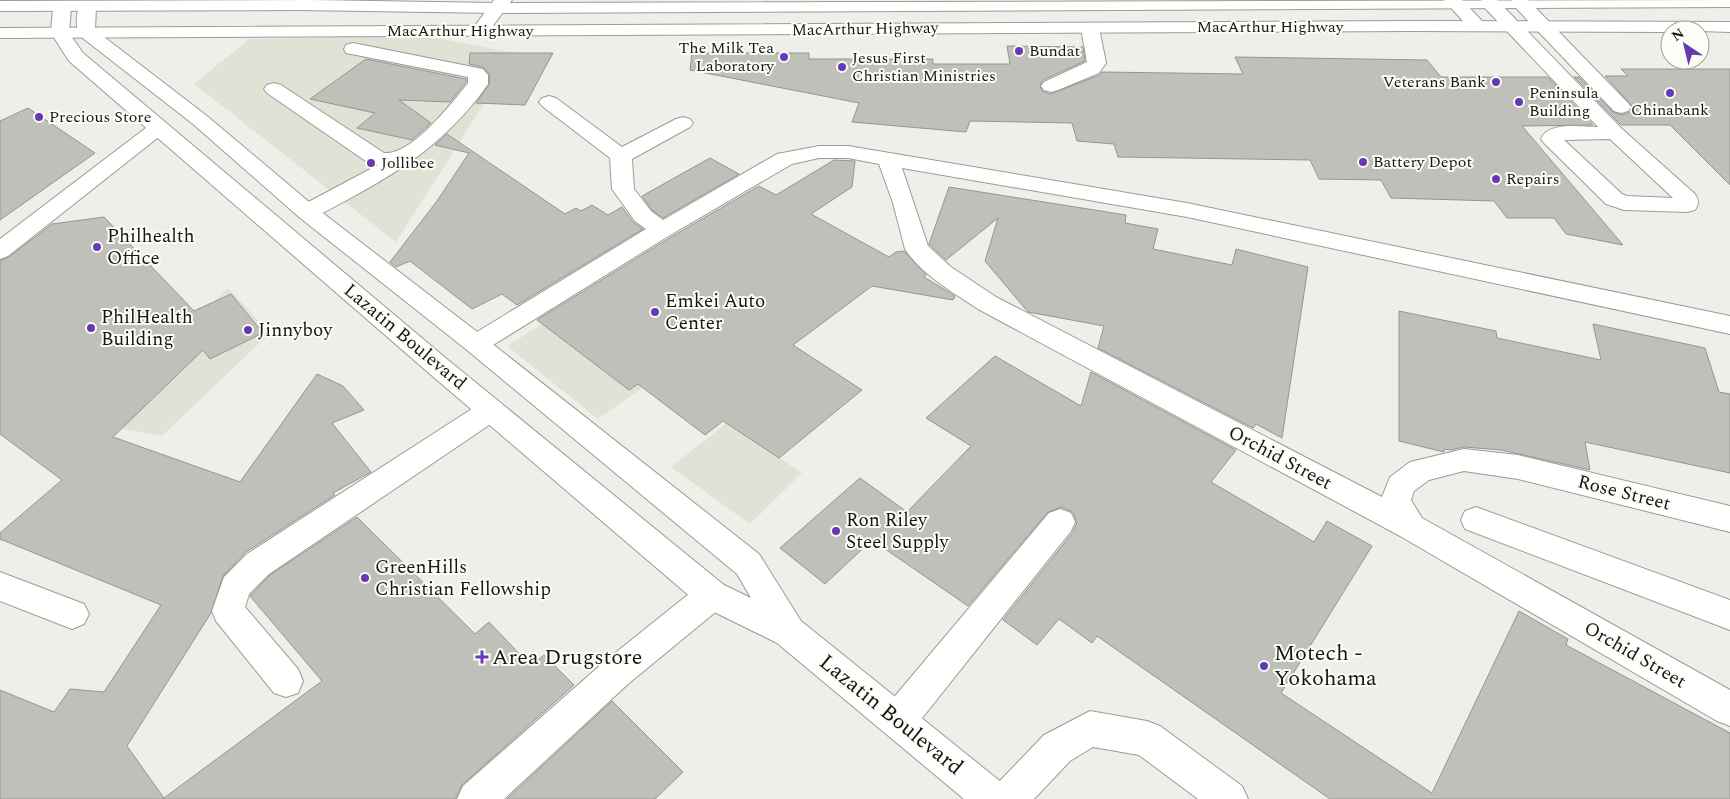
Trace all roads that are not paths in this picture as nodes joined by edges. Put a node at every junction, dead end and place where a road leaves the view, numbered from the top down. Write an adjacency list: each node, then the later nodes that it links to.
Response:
1 (1454, 1): 5 (main road, MacArthur Highway); 6 (main road, MacArthur Highway); 16 (main road)
2 (1005, 2): 3 (main road, MacArthur Highway); 11 (main road, MacArthur Highway)
3 (1088, 2): 4 (main road, MacArthur Highway)
4 (1223, 2): 5 (main road, MacArthur Highway)
5 (1317, 2)
6 (1489, 2): 7 (main road, MacArthur Highway); 17 (main road)
7 (1520, 2): 8 (main road, MacArthur Highway); 18 (main road)
8 (1730, 2)
9 (292, 3): 12 (main road, MacArthur Highway); 15 (main road, MacArthur Highway)
10 (874, 3): 11 (main road, MacArthur Highway); 12 (main road, MacArthur Highway)
11 (906, 3)
12 (500, 4): 22 (main road)
13 (0, 6): 14 (main road, MacArthur Highway)
14 (62, 7): 15 (main road, MacArthur Highway); 24 (main road)
15 (87, 7): 21 (main road)
16 (1477, 26): 17 (main road, MacArthur Highway); 20 (main road, MacArthur Highway)
17 (1513, 26): 18 (main road, MacArthur Highway); 32 (main road)
18 (1542, 27): 19 (main road, MacArthur Highway); 29 (main road)
19 (1730, 27)
20 (1090, 28): 22 (main road, MacArthur Highway); 26 (main road)
21 (86, 32): 22 (main road, MacArthur Highway); 24 (main road, MacArthur Highway); 36 (main road, Lazatin Boulevard)
22 (480, 32)
23 (0, 33): 24 (main road, MacArthur Highway)
24 (60, 33): 31 (main road, Lazatin Boulevard)
25 (353, 49): 33 (main road)
26 (1051, 86)
27 (274, 88): 33 (main road)
28 (549, 102): 34 (main road)
29 (1621, 106)
30 (683, 124): 34 (main road)
31 (158, 128): 38 (main road); 41 (main road, Lazatin Boulevard)
32 (1615, 133): 32 (main road)
33 (409, 154): 36 (main road)
34 (620, 156): 37 (main road)
35 (888, 159): 37 (main road); 39 (main road); 45 (main road, Orchid Street)
36 (307, 212): 40 (main road, Lazatin Boulevard)
37 (662, 230): 40 (main road)
38 (0, 251)
39 (1730, 324)
40 (476, 344): 50 (main road, Lazatin Boulevard)
41 (491, 410): 47 (main road, Lazatin Boulevard); 51 (main road)
42 (1730, 519): 45 (main road, Rose Street)
43 (1476, 520): 49 (main road)
44 (1060, 522): 53 (main road)
45 (1411, 527): 52 (main road, Orchid Street)
46 (0, 586): 48 (main road)
47 (712, 595): 50 (main road, Lazatin Boulevard); 54 (main road)
48 (72, 614)
49 (1730, 615)
50 (789, 632): 53 (main road, Lazatin Boulevard)
51 (286, 681)
52 (1730, 709)
53 (898, 720): 55 (main road, Lazatin Boulevard)
54 (476, 799)
55 (993, 799)
56 (1008, 799): 57 (main road)
57 (1229, 799)

